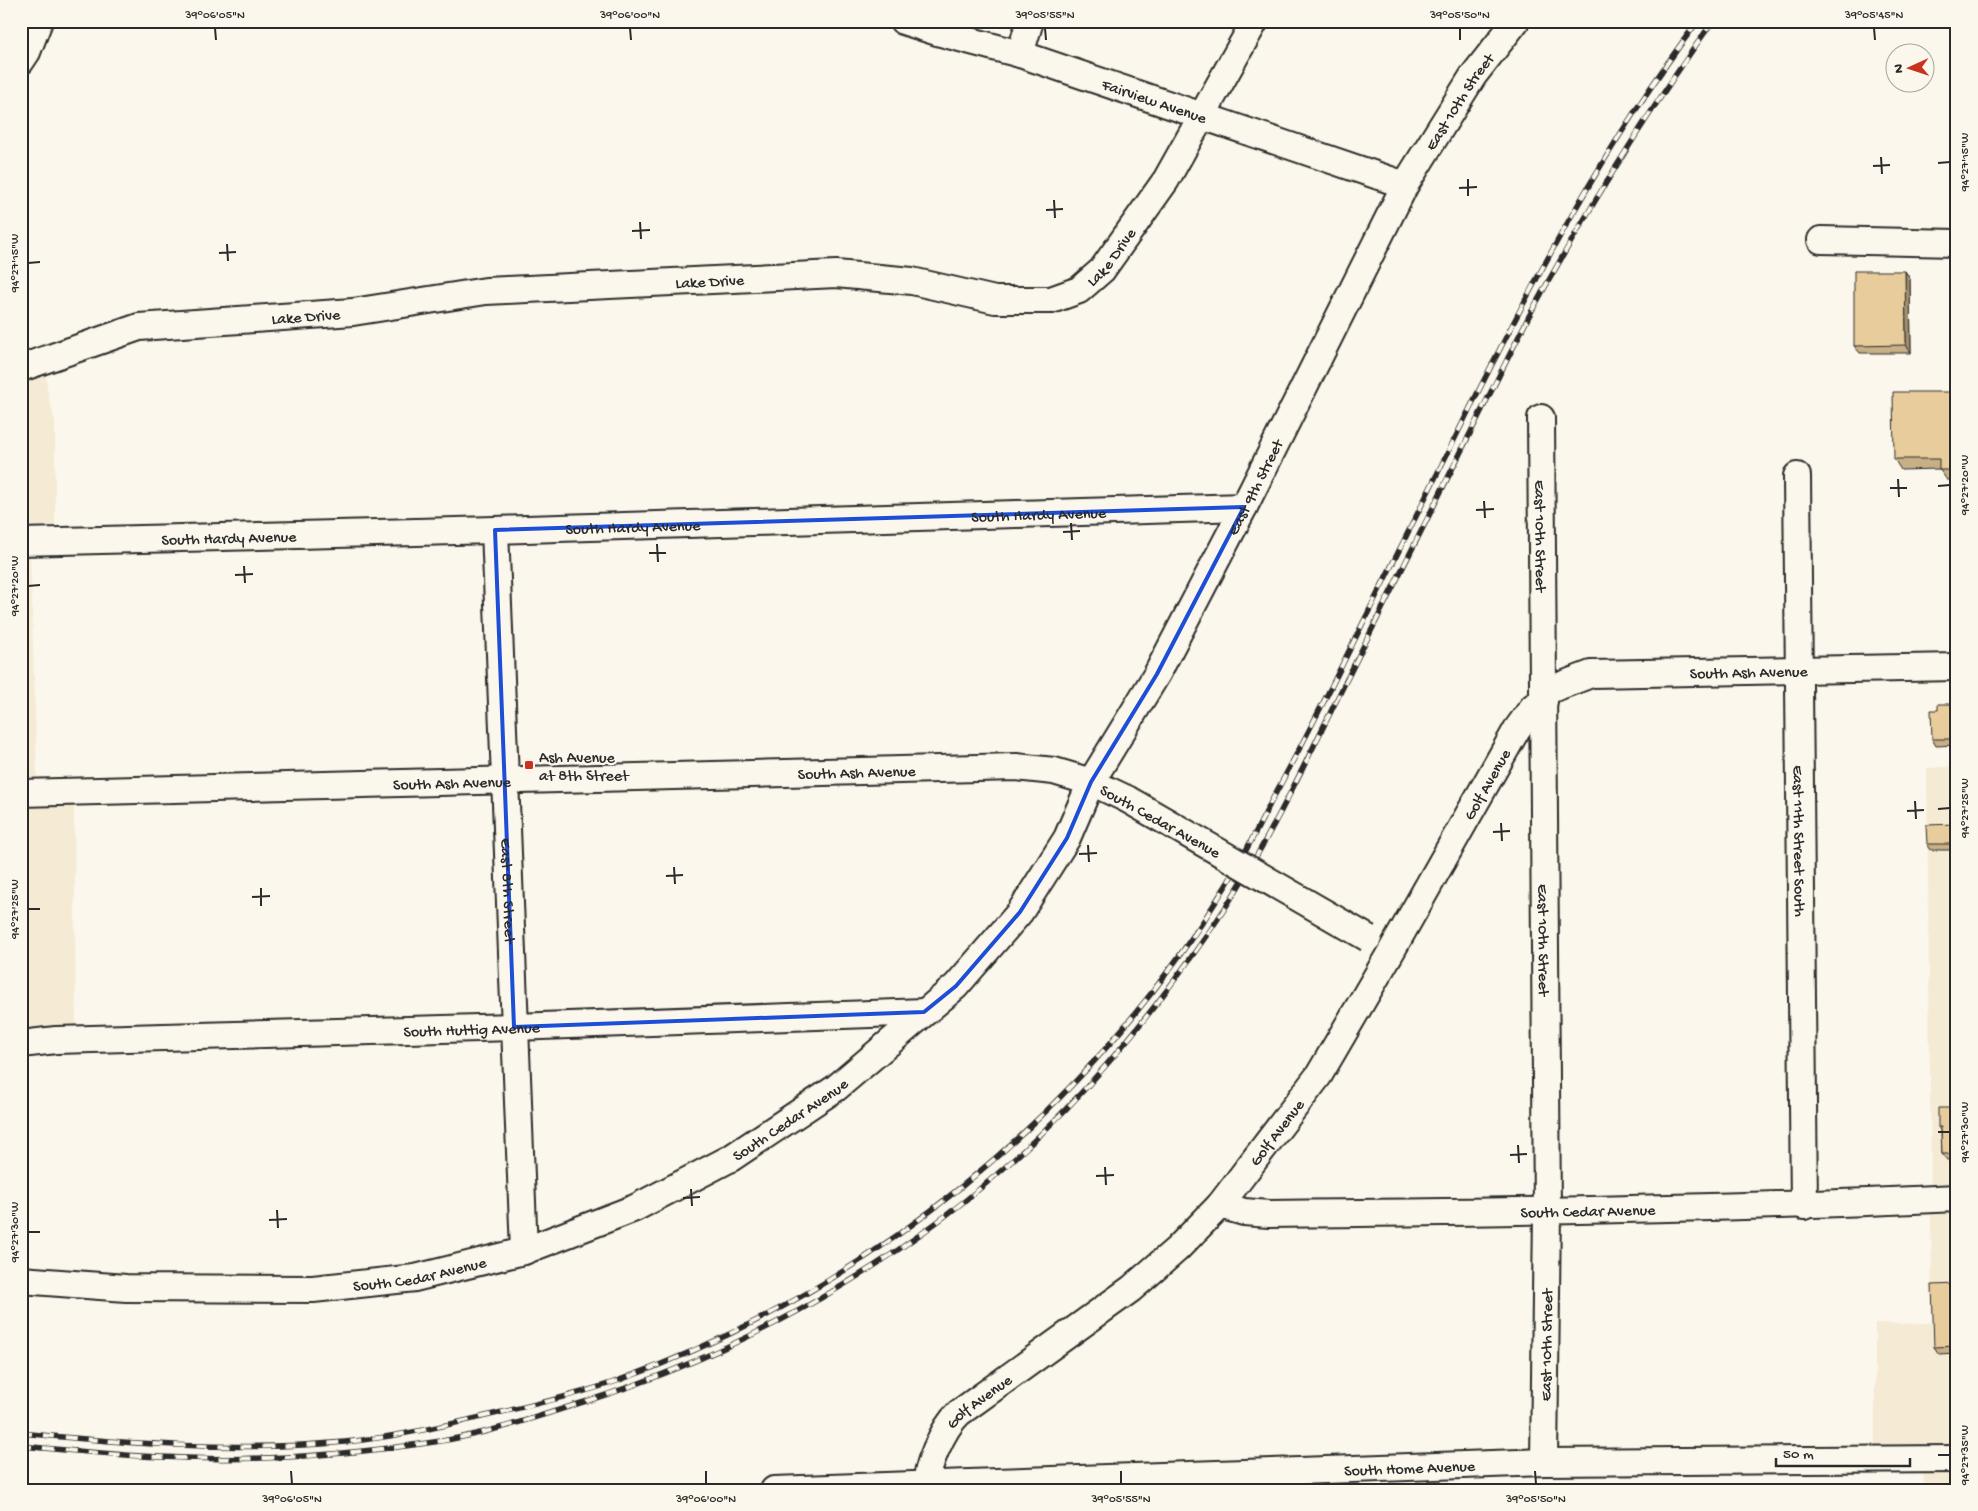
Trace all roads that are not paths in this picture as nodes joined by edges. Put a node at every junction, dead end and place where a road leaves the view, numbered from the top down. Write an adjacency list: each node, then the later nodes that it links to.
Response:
1 (39, 21): 7 (street)
2 (903, 21): 6 (street, Fairview Avenue)
3 (1030, 21): 6 (street)
4 (1255, 21): 8 (street, Lake Drive)
5 (1516, 21): 9 (street, East 10th Street)
6 (1020, 54): 8 (street, Fairview Avenue)
7 (21, 61)
8 (1202, 115): 9 (street, Fairview Avenue); 12 (street, Lake Drive)
9 (1405, 185): 15 (street, East 9th Street)
10 (1821, 240): 11 (street)
11 (1957, 243)
12 (21, 368)
13 (1541, 418): 20 (street, East 10th Street)
14 (1797, 476): 19 (street, East 11th Street South)
15 (1244, 507): 16 (street, South Hardy Avenue); 22 (street, East 9th Street)
16 (495, 530): 17 (street, South Hardy Avenue); 21 (street, East 8th Street)
17 (21, 542)
18 (1957, 667): 19 (street, South Ash Avenue)
19 (1800, 670): 20 (street, South Ash Avenue); 30 (street, East 11th Street South)
20 (1544, 696): 24 (street, Golf Avenue); 31 (street, East 10th Street)
21 (504, 780): 22 (street, South Ash Avenue); 23 (street, South Ash Avenue); 26 (street, East 8th Street)
22 (1091, 782): 24 (street, South Cedar Avenue, bridge); 25 (street, South Cedar Avenue)
23 (21, 792)
24 (1392, 950): 29 (street, Golf Avenue)
25 (924, 1012): 26 (street, South Huttig Avenue); 32 (street, South Cedar Avenue)
26 (514, 1027): 27 (street, South Huttig Avenue); 32 (street, East 8th Street)
27 (21, 1044)
28 (1957, 1198): 30 (street, South Cedar Avenue)
29 (1220, 1205): 31 (street, South Cedar Avenue); 36 (street, Golf Avenue)
30 (1804, 1206): 31 (street, South Cedar Avenue)
31 (1547, 1211): 35 (street, East 10th Street)
32 (524, 1251): 33 (street, South Cedar Avenue)
33 (21, 1280)
34 (1957, 1459): 35 (street, South Home Avenue)
35 (1544, 1462): 36 (street, South Home Avenue)
36 (926, 1487): 37 (street, South Home Avenue)
37 (774, 1490)

